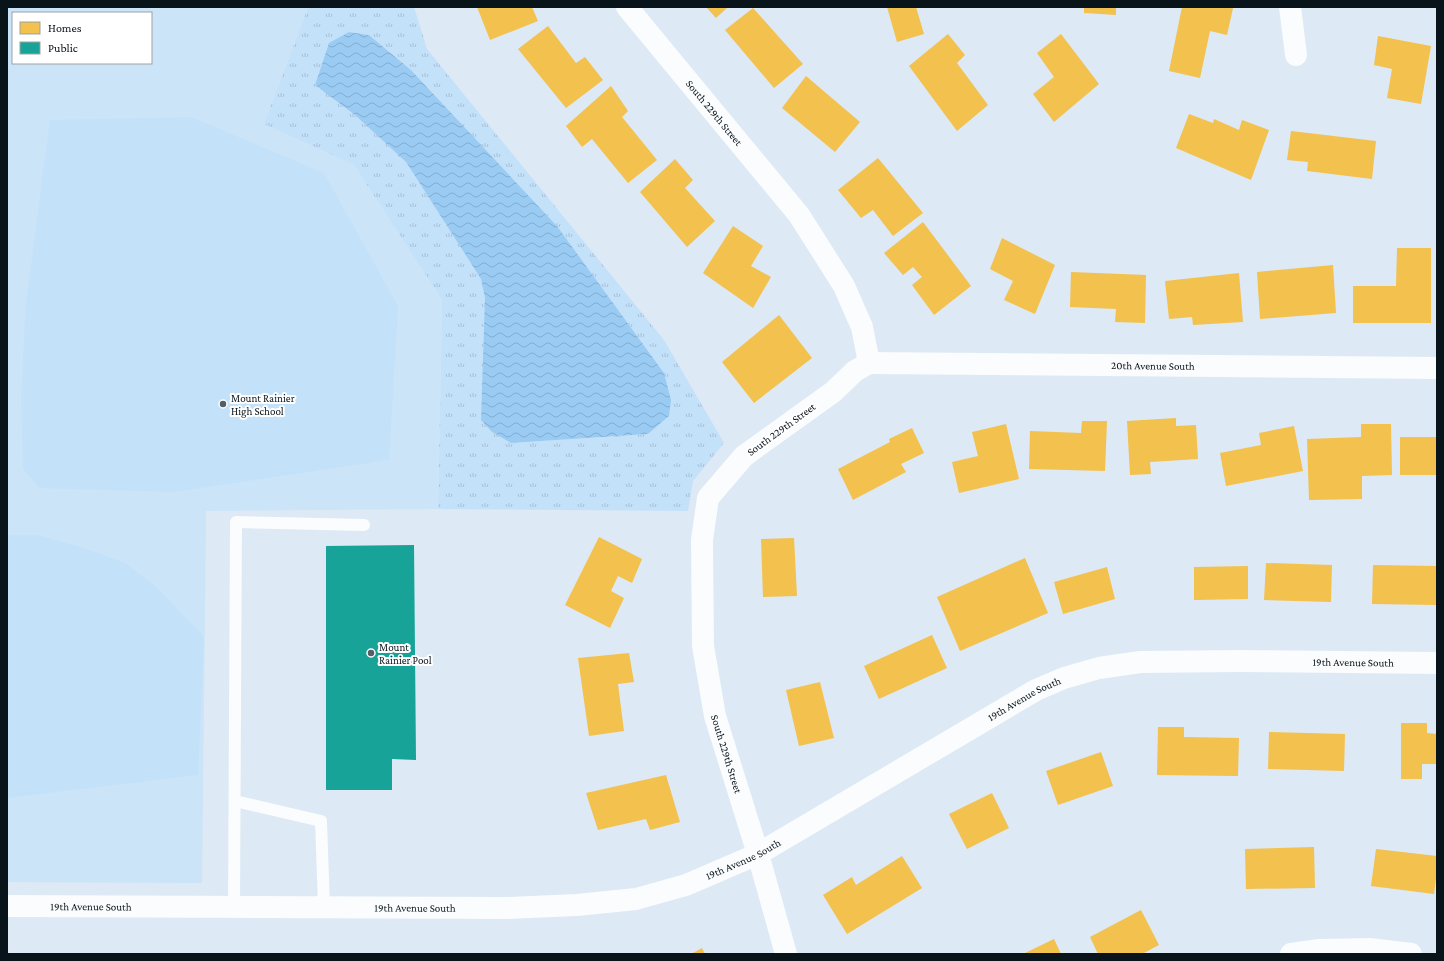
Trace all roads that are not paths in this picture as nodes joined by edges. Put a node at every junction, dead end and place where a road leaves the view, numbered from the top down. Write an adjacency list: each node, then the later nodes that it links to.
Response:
1 (627, 7): 4 (street, South 229th Street)
2 (1290, 7): 3 (street)
3 (1296, 55)
4 (869, 363): 5 (street, 20th Avenue South); 9 (street, South 229th Street)
5 (1437, 368)
6 (364, 525): 8 (lane)
7 (1437, 663): 9 (street, 19th Avenue South)
8 (235, 801): 11 (lane); 12 (lane)
9 (758, 854): 12 (street, 19th Avenue South); 13 (street, South 229th Street)
10 (7, 906): 11 (street, 19th Avenue South)
11 (234, 906): 12 (street, 19th Avenue South)
12 (324, 907)
13 (786, 954)
14 (1291, 954): 15 (street)
15 (1411, 954)

